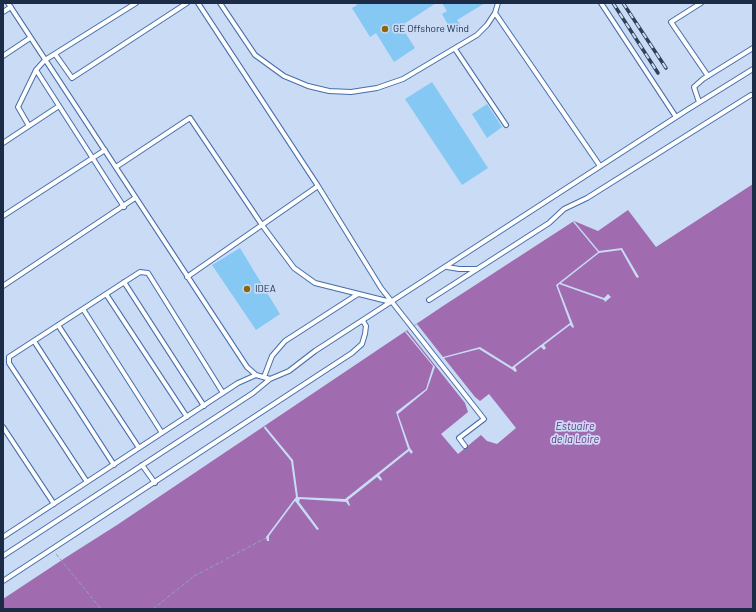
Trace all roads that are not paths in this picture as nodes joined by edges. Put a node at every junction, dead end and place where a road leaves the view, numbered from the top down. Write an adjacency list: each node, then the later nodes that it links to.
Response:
1 (136, 3): 15 (lane)
2 (187, 3): 8 (lane)
3 (198, 3): 32 (lane)
4 (220, 3): 14 (lane)
5 (498, 3): 11 (lane)
6 (600, 3): 24 (lane)
7 (701, 3): 20 (lane)
8 (182, 4): 15 (lane)
9 (9, 5): 10 (lane); 12 (lane)
10 (3, 12)
11 (495, 12): 14 (lane); 30 (lane)
12 (30, 38): 16 (lane); 17 (lane)
13 (753, 48): 20 (lane)
14 (455, 49): 25 (lane)
15 (55, 54): 17 (lane)
16 (3, 56)
17 (45, 60): 19 (lane); 28 (lane)
18 (753, 69): 22 (lane)
19 (36, 70): 23 (lane); 26 (lane)
20 (708, 76): 22 (lane)
21 (751, 95): 38 (lane)
22 (699, 102): 24 (lane)
23 (59, 106): 26 (lane); 29 (lane)
24 (676, 117): 30 (lane)
25 (506, 125)
26 (30, 126): 27 (lane)
27 (3, 143)
28 (105, 150): 29 (lane); 31 (lane)
29 (92, 158): 34 (lane); 35 (lane)
30 (600, 166): 37 (lane)
31 (116, 167): 33 (lane); 36 (lane)
32 (318, 186): 36 (lane); 45 (lane)
33 (136, 198): 34 (lane); 39 (lane)
34 (124, 207): 41 (lane)
35 (3, 216)
36 (262, 225): 39 (lane); 43 (lane)
37 (447, 266): 38 (lane); 45 (lane)
38 (477, 269): 44 (lane)
39 (187, 277): 50 (lane)
40 (124, 282): 42 (lane); 53 (lane); 54 (lane)
41 (3, 286)
42 (106, 294): 46 (lane); 55 (lane)
43 (358, 294): 45 (lane); 51 (lane)
44 (429, 300)
45 (392, 302): 47 (lane); 58 (lane)
46 (82, 309): 48 (lane); 57 (lane)
47 (363, 321): 52 (lane); 63 (lane)
48 (58, 325): 49 (lane); 59 (lane)
49 (34, 341): 60 (lane); 62 (lane)
50 (256, 375): 51 (lane); 53 (lane)
51 (264, 377): 52 (lane)
52 (270, 378): 61 (lane)
53 (223, 393): 54 (lane)
54 (204, 406): 55 (lane)
55 (187, 417): 57 (lane)
56 (3, 427): 64 (lane)
57 (162, 433): 59 (lane)
58 (465, 446)
59 (139, 448): 60 (lane)
60 (114, 465): 62 (lane)
61 (142, 465): 63 (lane); 66 (lane)
62 (87, 482): 64 (lane)
63 (155, 483): 67 (lane)
64 (54, 504): 65 (lane)
65 (3, 537)
66 (3, 556)
67 (3, 581)

